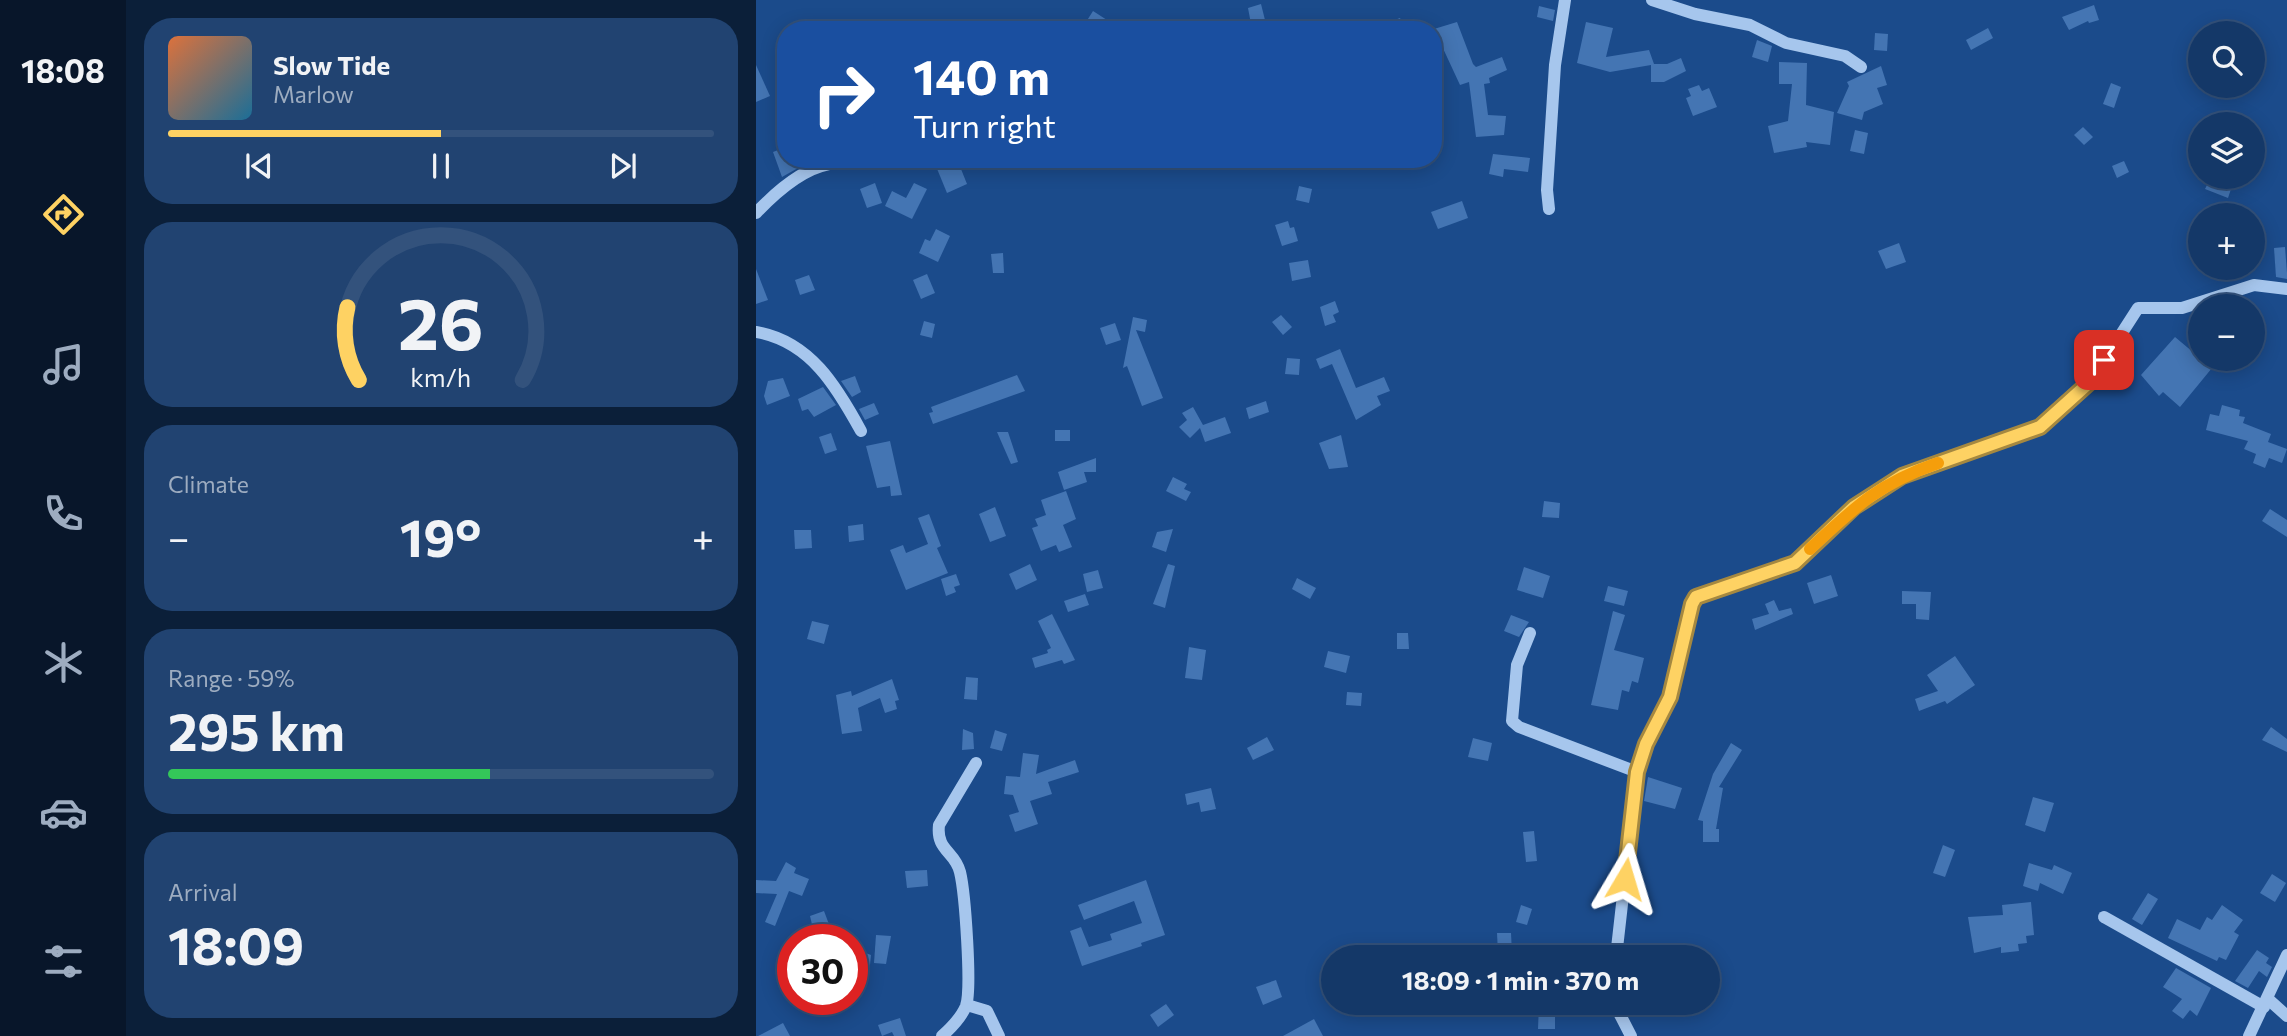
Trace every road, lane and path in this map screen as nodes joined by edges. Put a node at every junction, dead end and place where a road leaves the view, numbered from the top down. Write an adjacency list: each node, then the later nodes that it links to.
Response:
1 (1565, 0): 5 (street)
2 (1652, 0): 3 (street)
3 (1861, 67)
4 (818, 168): 6 (street)
5 (1549, 209)
6 (756, 213)
7 (2287, 289): 12 (street)
8 (756, 331): 9 (street)
9 (861, 431)
10 (1530, 633): 12 (street)
11 (976, 763): 17 (street)
12 (1637, 772): 14 (street)
13 (2104, 917): 16 (street)
14 (1617, 945)
15 (2287, 955): 16 (street)
16 (2266, 1003): 19 (street); 23 (street)
17 (967, 1005): 20 (street); 21 (street)
18 (1620, 1015): 22 (street)
19 (2287, 1016)
20 (942, 1036)
21 (999, 1036)
22 (1631, 1036)
23 (2249, 1036)

